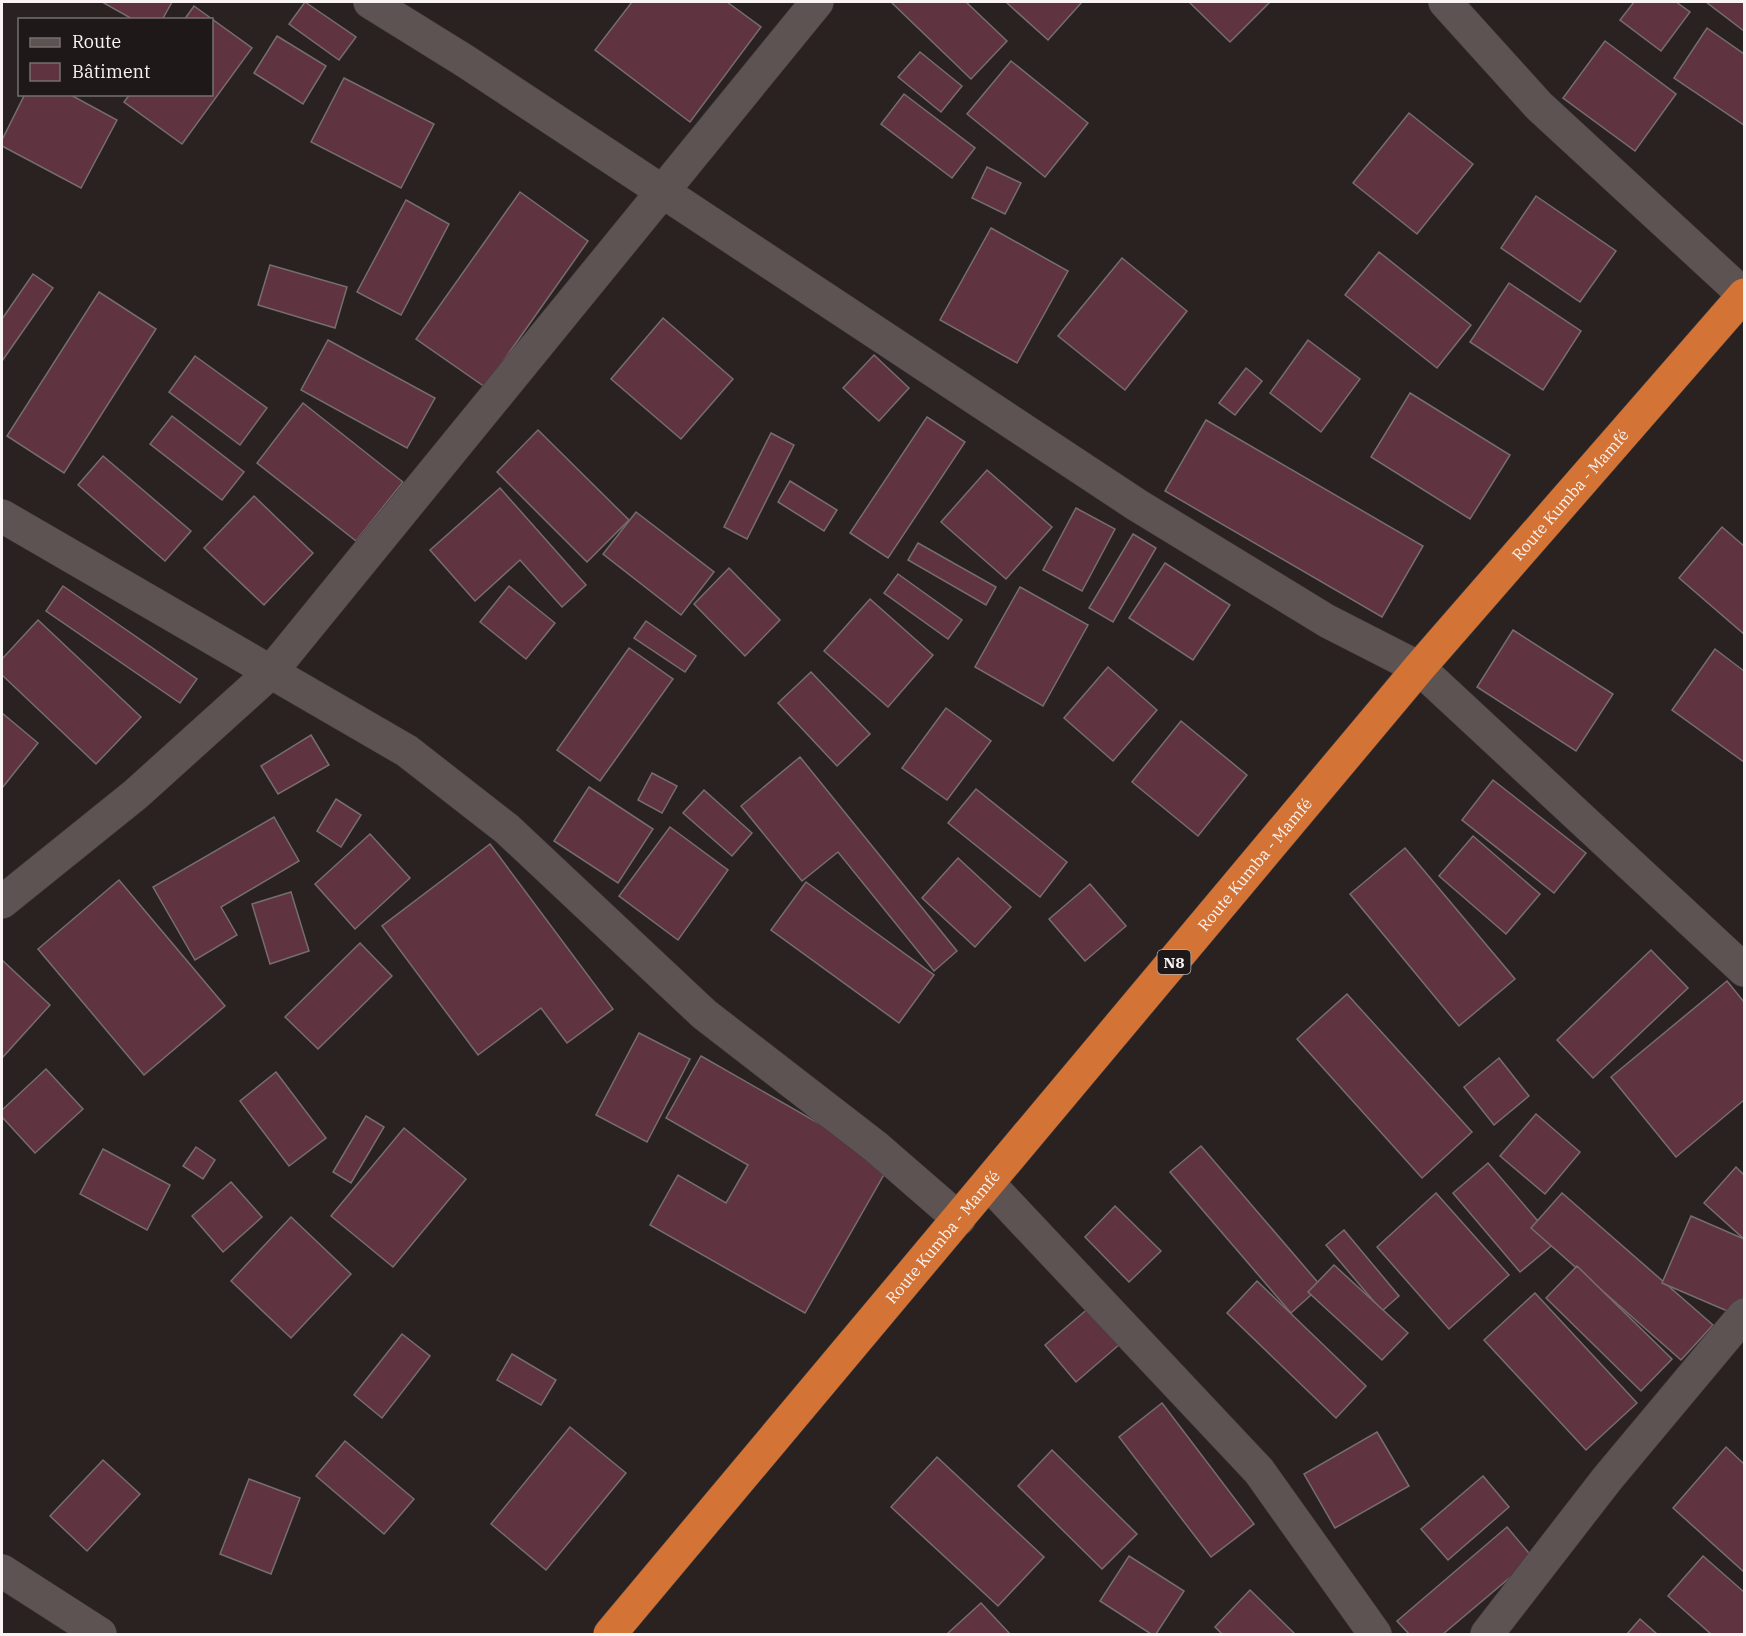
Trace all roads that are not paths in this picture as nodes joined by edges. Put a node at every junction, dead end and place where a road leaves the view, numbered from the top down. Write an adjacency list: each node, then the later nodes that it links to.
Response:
1 (370, 2): 4 (street)
2 (817, 2): 4 (street)
3 (1445, 2): 5 (street)
4 (662, 192): 7 (street); 8 (street)
5 (1744, 295): 7 (highway, Route Kumba - Mamfé / N8)
6 (2, 516): 8 (street)
7 (1419, 668): 10 (street); 11 (highway, Route Kumba - Mamfé / N8)
8 (270, 673): 9 (street); 12 (street)
9 (2, 902)
10 (1744, 970)
11 (989, 1184): 12 (highway, Route Kumba - Mamfé / N8); 17 (street)
12 (959, 1219): 16 (highway, Route Kumba - Mamfé / N8)
13 (1744, 1315): 18 (street)
14 (2, 1571): 15 (street)
15 (100, 1635)
16 (610, 1635)
17 (1375, 1635)
18 (1487, 1635)

